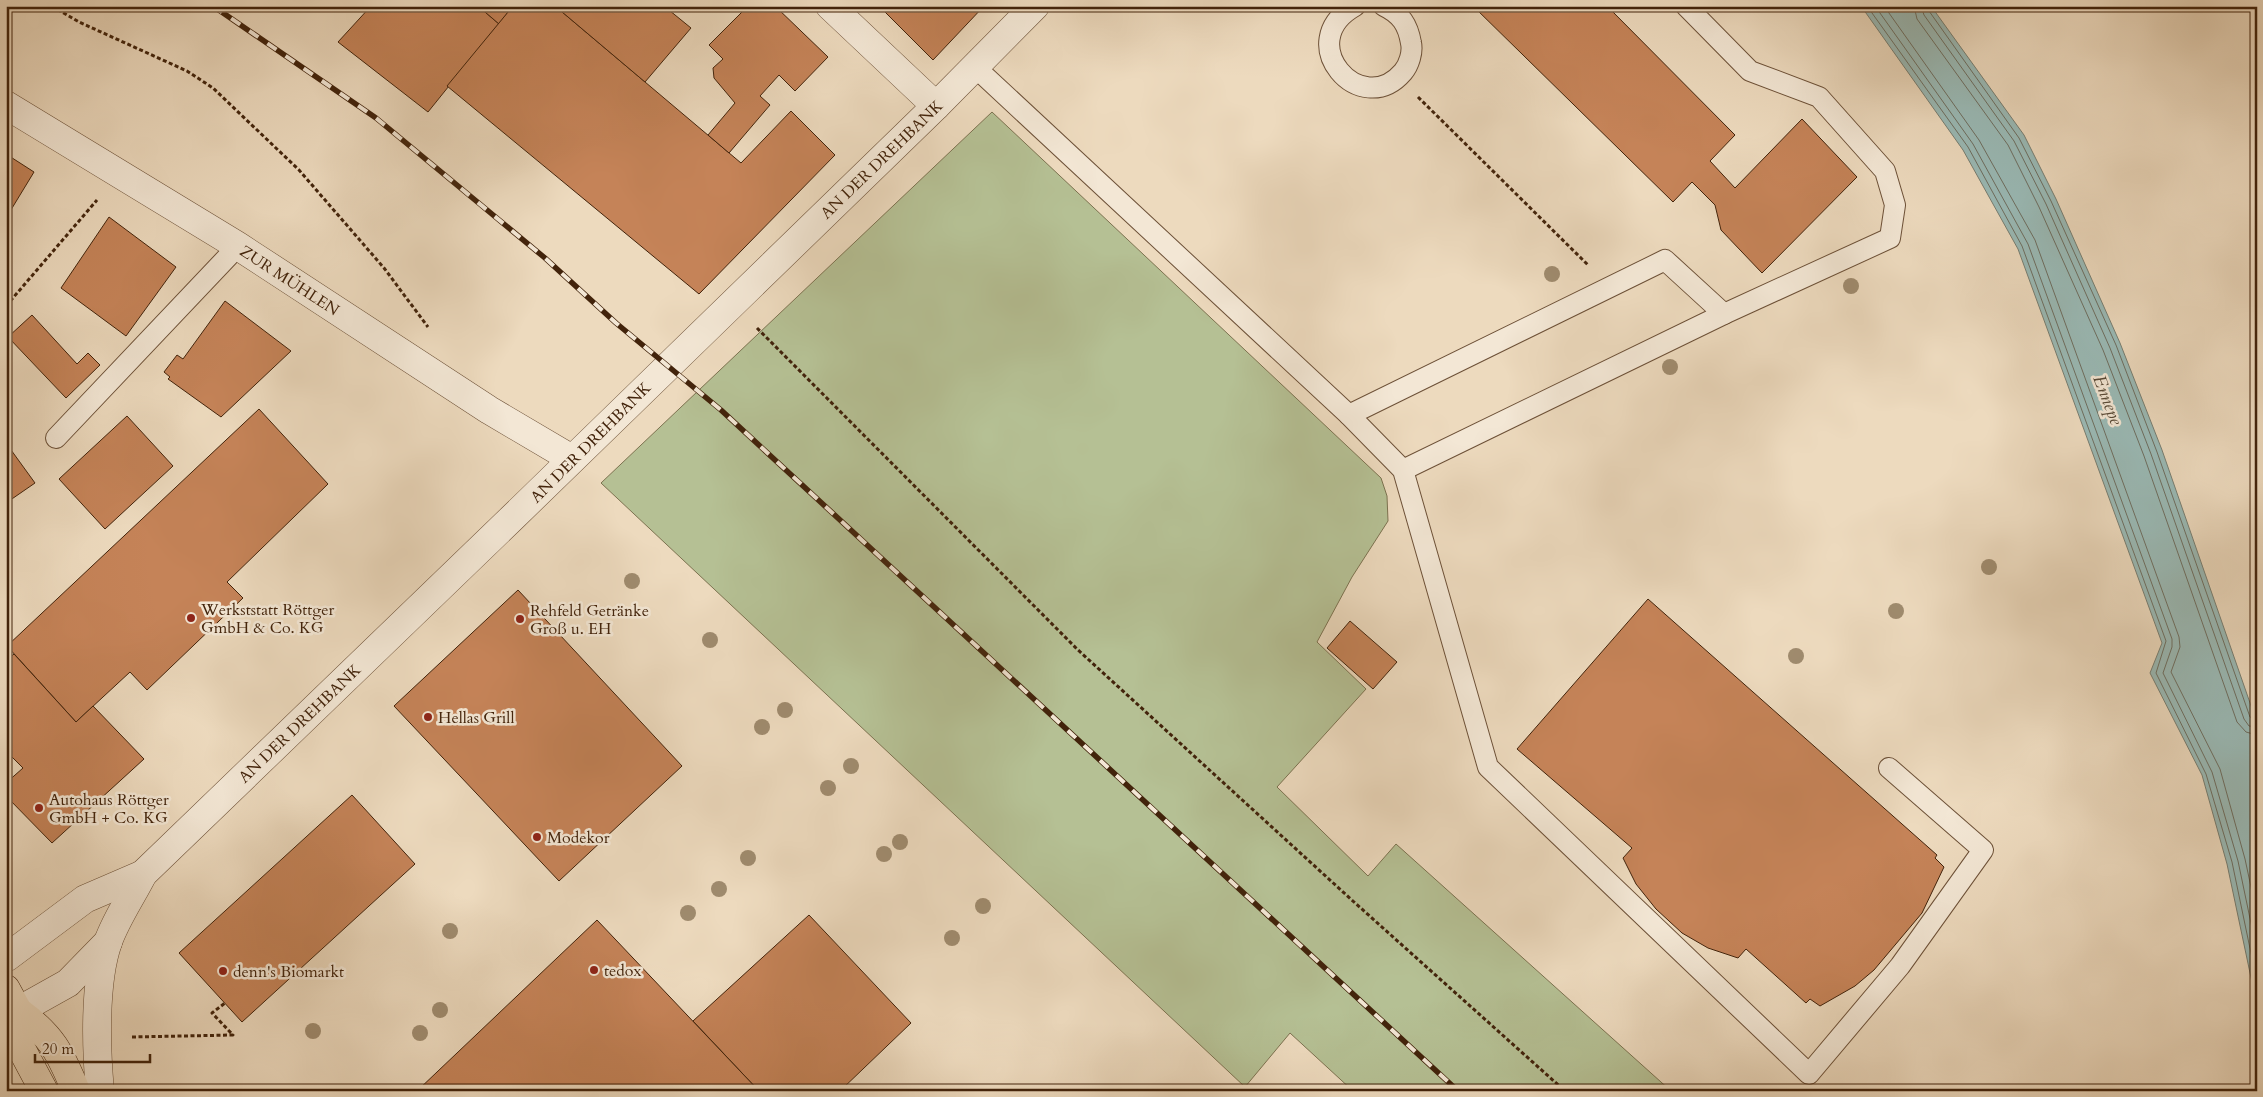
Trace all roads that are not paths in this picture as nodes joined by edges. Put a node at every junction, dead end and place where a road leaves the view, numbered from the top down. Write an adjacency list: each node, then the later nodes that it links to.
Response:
1 (830, 6): 8 (street)
2 (1034, 6): 6 (street, AN DER DREHBANK)
3 (1384, 6): 5 (lane)
4 (1686, 6): 10 (lane)
5 (1344, 9)
6 (975, 67): 8 (street, AN DER DREHBANK); 11 (lane)
7 (6, 105): 9 (street, ZUR MÜHLEN)
8 (936, 106): 13 (street, AN DER DREHBANK)
9 (238, 246): 12 (lane); 13 (street, ZUR MÜHLEN)
10 (1724, 314): 11 (lane); 14 (lane)
11 (1349, 416): 14 (lane)
12 (56, 438)
13 (572, 459): 16 (street, AN DER DREHBANK)
14 (1403, 470): 15 (lane)
15 (1888, 768)
16 (143, 874): 17 (street, AN DER DREHBANK); 18 (street, AN DER DREHBANK)
17 (108, 942): 19 (street, AN DER DREHBANK); 22 (street, AN DER DREHBANK)
18 (6, 958)
19 (10, 1004): 20 (main road); 21 (main road)
20 (44, 1091)
21 (76, 1091)
22 (100, 1091)

